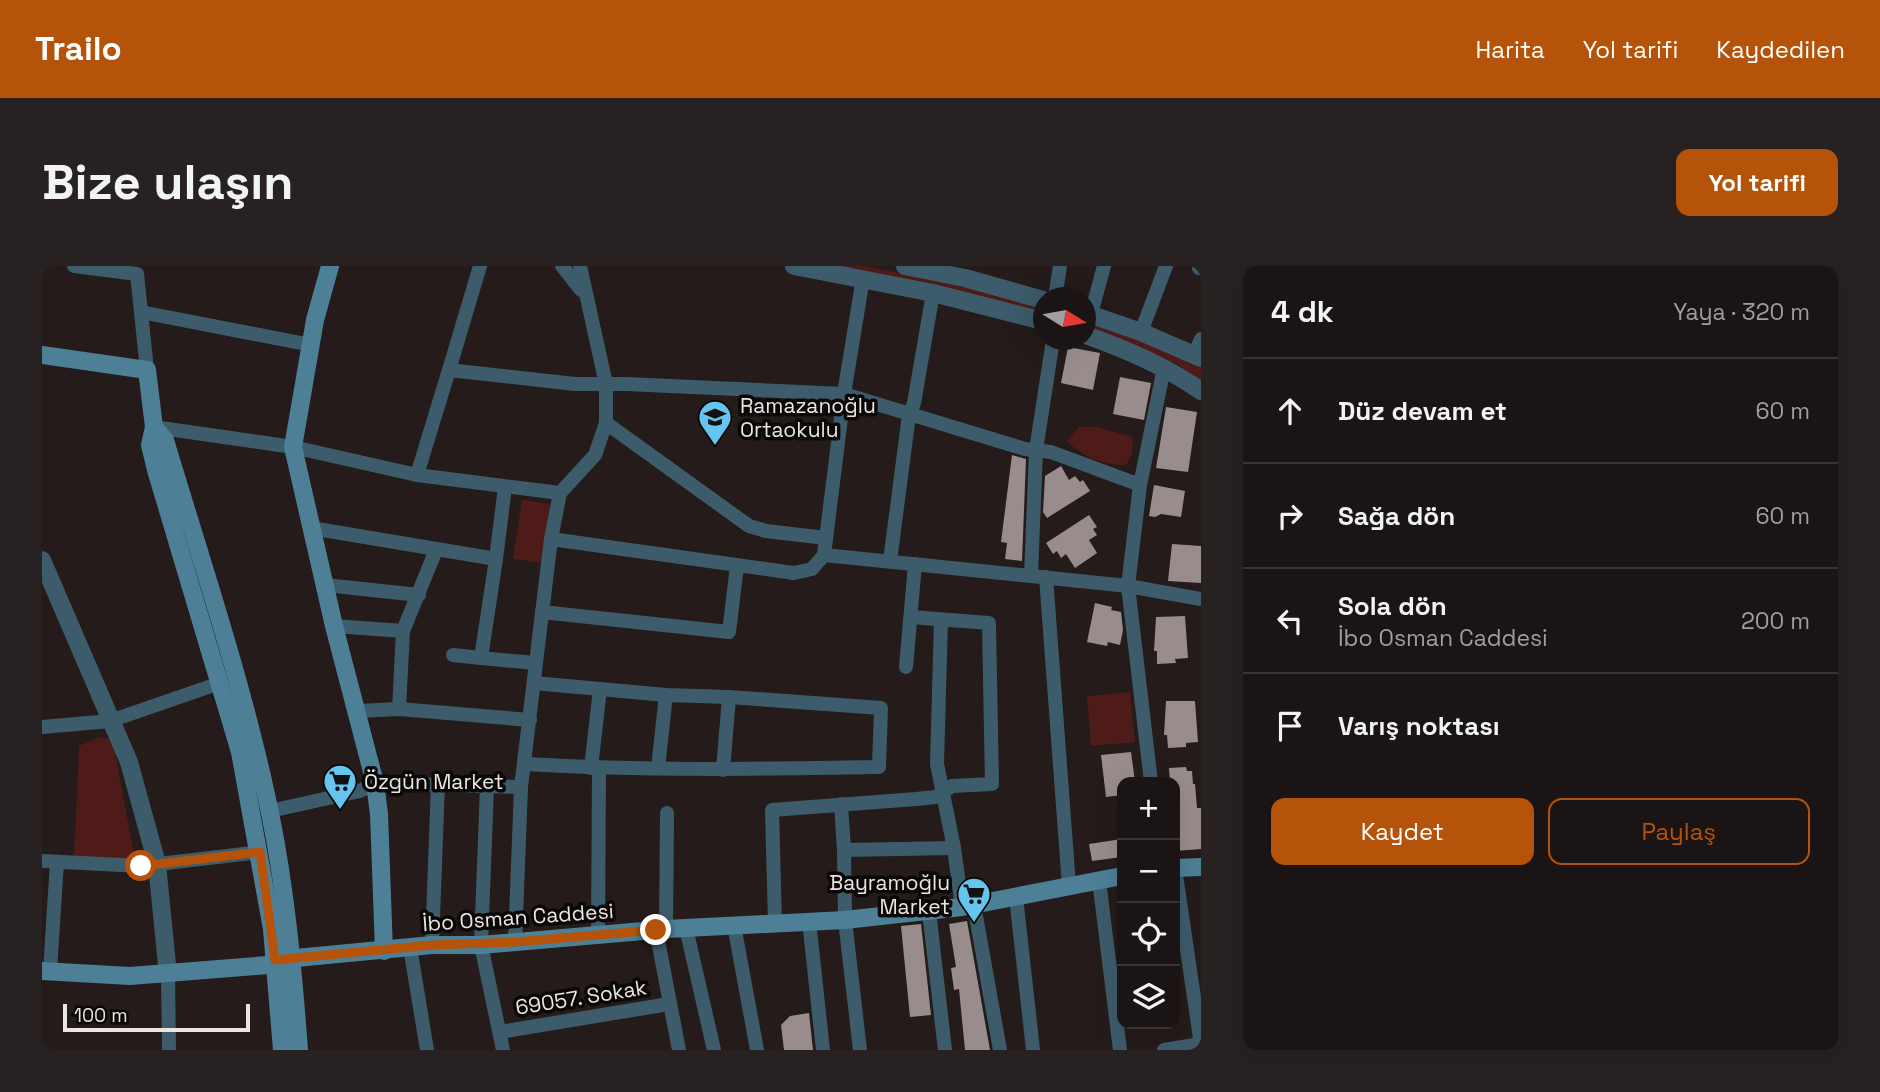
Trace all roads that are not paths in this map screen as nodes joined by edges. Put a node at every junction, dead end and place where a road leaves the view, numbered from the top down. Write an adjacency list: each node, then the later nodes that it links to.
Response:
1 (74, 266): 12 (street)
2 (330, 266): 25 (main road)
3 (480, 266): 31 (street)
4 (562, 266): 19 (street)
5 (580, 266): 19 (street)
6 (590, 266): 19 (street)
7 (794, 266): 14 (street)
8 (905, 266): 13 (street)
9 (1060, 266): 15 (street)
10 (1104, 266): 16 (street)
11 (1166, 266): 23 (street)
12 (137, 270): 20 (street)
13 (967, 272): 18 (street)
14 (863, 278): 17 (street); 34 (street)
15 (1057, 287)
16 (1096, 290)
17 (933, 293): 22 (street); 35 (street)
18 (1033, 296)
19 (587, 300): 32 (street)
20 (141, 312): 25 (street); 30 (street)
21 (1096, 317): 23 (street)
22 (1033, 318)
23 (1141, 332): 27 (street)
24 (1096, 339): 29 (street)
25 (311, 345): 38 (main road)
26 (1052, 350): 39 (street)
27 (1199, 351)
28 (42, 355): 30 (main road)
29 (1164, 368): 33 (street); 41 (street)
30 (146, 370): 37 (main road)
31 (449, 370): 32 (street); 40 (street)
32 (606, 384): 34 (street); 36 (street)
33 (1201, 391)
34 (844, 394): 35 (street); 45 (street)
35 (909, 415): 39 (street); 51 (street)
36 (606, 423): 43 (street); 45 (street)
37 (154, 428): 38 (street); 69 (main road); 90 (main road)
38 (293, 447): 40 (street); 44 (main road)
39 (1037, 450): 41 (street); 54 (street)
40 (416, 475): 42 (street)
41 (1140, 485): 57 (street)
42 (505, 487): 43 (street); 49 (street)
43 (560, 493): 46 (street)
44 (311, 528): 47 (street); 55 (main road)
45 (826, 538): 48 (street)
46 (551, 539): 53 (street); 60 (street)
47 (436, 550): 49 (street); 58 (street)
48 (824, 555): 51 (street); 53 (street)
49 (496, 559): 66 (street)
50 (42, 560): 56 (street)
51 (890, 561): 52 (street)
52 (915, 564): 54 (street); 61 (street)
53 (737, 566): 60 (street)
54 (1038, 576): 57 (street); 102 (street)
55 (325, 585): 58 (street); 63 (main road)
56 (48, 586): 77 (street)
57 (1128, 586): 59 (street); 83 (street)
58 (419, 595): 64 (street)
59 (1201, 599)
60 (542, 612): 67 (street)
61 (911, 617): 62 (street); 68 (street)
62 (941, 620): 88 (street); 88 (street)
63 (334, 626): 64 (street); 75 (main road)
64 (403, 631): 74 (street)
65 (453, 655): 66 (street)
66 (481, 658): 67 (street)
67 (536, 663): 70 (street)
68 (906, 667)
69 (220, 683): 77 (street); 94 (main road)
70 (534, 683): 71 (street); 76 (street)
71 (600, 689): 72 (street); 80 (street)
72 (666, 695): 73 (street); 81 (street)
73 (729, 697): 82 (street); 82 (street)
74 (399, 709): 75 (street); 76 (street)
75 (357, 711): 84 (main road)
76 (530, 720): 79 (street)
77 (110, 721): 78 (street); 97 (street)
78 (42, 727)
79 (525, 764): 80 (street); 87 (street)
80 (595, 768): 81 (street); 113 (street)
81 (658, 768): 82 (street)
82 (723, 770)
83 (1150, 777)
84 (375, 783): 85 (street); 90 (street); 118 (main road)
85 (438, 783): 86 (street); 115 (street)
86 (487, 786): 87 (street); 116 (street)
87 (521, 787): 114 (street)
88 (943, 792): 89 (street); 92 (street)
89 (841, 804): 93 (street); 109 (street)
90 (270, 811): 119 (main road)
91 (667, 813): 112 (street)
92 (954, 848): 93 (street); 105 (street)
93 (844, 850): 107 (street)
94 (260, 852): 97 (street); 119 (main road)
95 (42, 861): 96 (street)
96 (57, 862): 97 (street); 120 (street)
97 (158, 864): 121 (street)
98 (1201, 867): 99 (main road)
99 (1180, 868)
100 (1117, 877): 101 (main road, İbo Osman Caddesi)
101 (1099, 880): 102 (main road, İbo Osman Caddesi); 138 (street)
102 (1069, 886): 103 (main road, İbo Osman Caddesi)
103 (1016, 897): 105 (main road, İbo Osman Caddesi); 137 (street)
104 (1180, 902): 124 (street)
105 (968, 906): 106 (main road, İbo Osman Caddesi); 136 (street)
106 (929, 911): 107 (main road, İbo Osman Caddesi); 135 (street)
107 (845, 920): 108 (main road, İbo Osman Caddesi); 134 (street)
108 (809, 921): 109 (main road, İbo Osman Caddesi); 133 (street)
109 (775, 923): 110 (main road, İbo Osman Caddesi)
110 (734, 925): 111 (main road, İbo Osman Caddesi); 132 (street)
111 (686, 928): 112 (main road, İbo Osman Caddesi); 131 (street)
112 (661, 929): 113 (main road, İbo Osman Caddesi); 122 (street)
113 (598, 936): 114 (main road, İbo Osman Caddesi)
114 (515, 942): 116 (main road, İbo Osman Caddesi)
115 (432, 945): 116 (main road, İbo Osman Caddesi); 117 (main road, İbo Osman Caddesi)
116 (481, 945): 123 (street)
117 (410, 947): 118 (main road, İbo Osman Caddesi); 128 (street)
118 (384, 951): 119 (main road, İbo Osman Caddesi)
119 (283, 959): 121 (main road, İbo Osman Caddesi); 126 (main road); 127 (main road)
120 (46, 971): 121 (main road, İbo Osman Caddesi)
121 (168, 975): 125 (street)
122 (670, 1004): 123 (street, 69057. Sokak); 130 (street)
123 (500, 1032): 129 (street)
124 (1201, 1045): 139 (street)
125 (169, 1050)
126 (282, 1050)
127 (299, 1050)
128 (427, 1050)
129 (503, 1050)
130 (679, 1050)
131 (714, 1050)
132 (757, 1050)
133 (823, 1050)
134 (860, 1050)
135 (946, 1050)
136 (1000, 1050)
137 (1033, 1050)
138 (1121, 1050)
139 (1164, 1050)

